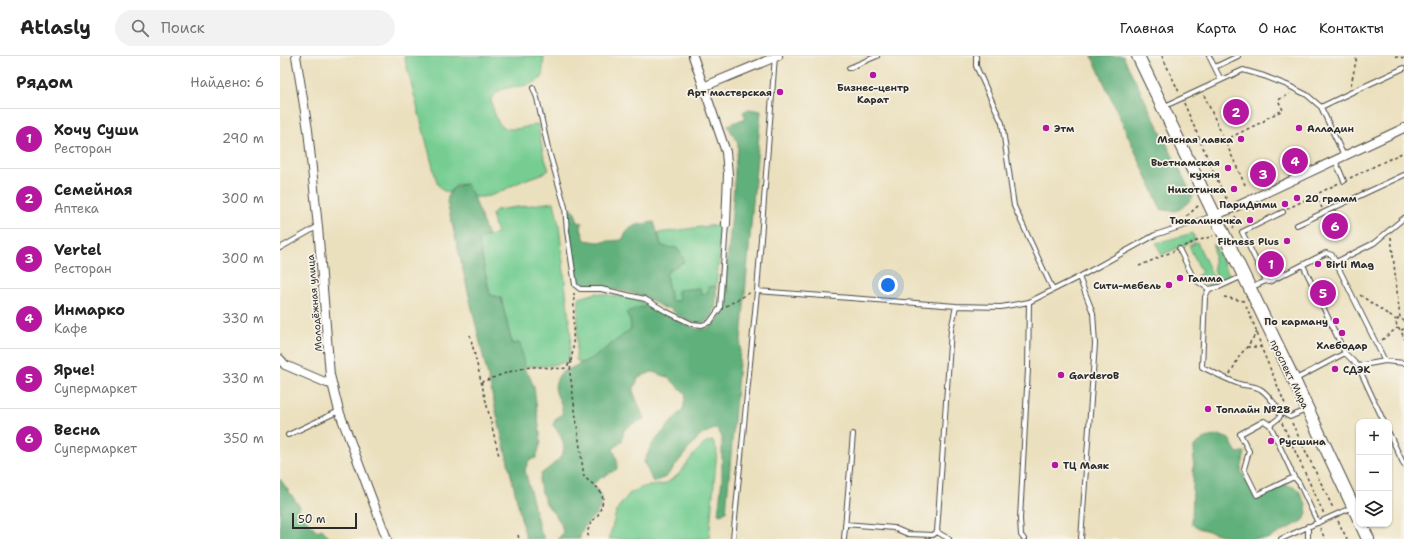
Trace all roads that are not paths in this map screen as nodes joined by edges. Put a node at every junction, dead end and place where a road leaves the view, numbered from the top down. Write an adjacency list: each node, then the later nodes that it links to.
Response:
1 (296, 56): 27 (street, Молодёжная улица)
2 (693, 56): 13 (street)
3 (776, 56): 13 (street); 38 (lane)
4 (877, 56): 10 (lane)
5 (976, 56): 37 (lane)
6 (1138, 56): 16 (main road, проспект Мира)
7 (1208, 56): 9 (lane)
8 (1238, 56): 9 (lane)
9 (1215, 67): 12 (lane)
10 (849, 68)
11 (1404, 68): 15 (lane)
12 (1221, 80): 15 (lane); 16 (lane)
13 (703, 87): 25 (street)
14 (533, 88): 25 (lane)
15 (1321, 107): 18 (lane)
16 (1163, 108): 23 (main road, проспект Мира)
17 (1404, 128): 18 (street)
18 (1344, 156): 19 (street)
19 (1335, 160): 21 (lane); 23 (street)
20 (1404, 175): 26 (lane)
21 (1344, 181)
22 (1283, 212): 34 (lane)
23 (1215, 215): 32 (main road, проспект Мира); 33 (lane)
24 (1404, 218): 30 (lane)
25 (726, 224)
26 (1297, 225)
27 (318, 227): 28 (lane); 47 (street, Молодёжная улица)
28 (280, 248)
29 (1179, 249): 36 (lane)
30 (1336, 262): 31 (lane); 43 (lane)
31 (1303, 265): 34 (lane); 41 (lane)
32 (1243, 275): 35 (main road, проспект Мира); 36 (lane)
33 (1079, 277): 37 (lane); 70 (lane)
34 (1266, 281): 35 (lane)
35 (1249, 288): 46 (main road, проспект Мира)
36 (1209, 289): 50 (lane)
37 (1053, 290): 39 (lane)
38 (756, 291): 40 (lane); 66 (lane)
39 (1029, 302): 40 (lane); 69 (lane)
40 (956, 306): 64 (lane)
41 (1345, 353): 45 (lane); 46 (lane)
42 (280, 359): 47 (street)
43 (1384, 361): 44 (lane); 45 (lane)
44 (1404, 363)
45 (1358, 366): 51 (lane)
46 (1294, 380): 48 (main road, проспект Мира)
47 (332, 384): 49 (street, Молодёжная улица)
48 (1307, 409): 50 (lane); 58 (main road, проспект Мира)
49 (338, 411): 54 (lane); 65 (street, Молодёжная улица)
50 (1282, 411): 52 (lane)
51 (1383, 419)
52 (1270, 425): 57 (lane); 57 (lane)
53 (853, 434): 61 (lane)
54 (288, 435)
55 (1392, 439): 56 (lane)
56 (1404, 465)
57 (1294, 477): 60 (lane)
58 (1353, 506): 59 (main road, проспект Мира); 60 (lane)
59 (1356, 512)
60 (1318, 523): 62 (lane)
61 (845, 524): 64 (lane); 67 (lane)
62 (1308, 526): 71 (lane); 72 (lane)
63 (1362, 527): 73 (main road)
64 (934, 535): 68 (lane)
65 (387, 539)
66 (733, 539)
67 (844, 539)
68 (949, 539)
69 (1024, 539)
70 (1081, 539)
71 (1281, 539)
72 (1308, 539)
73 (1368, 539)

